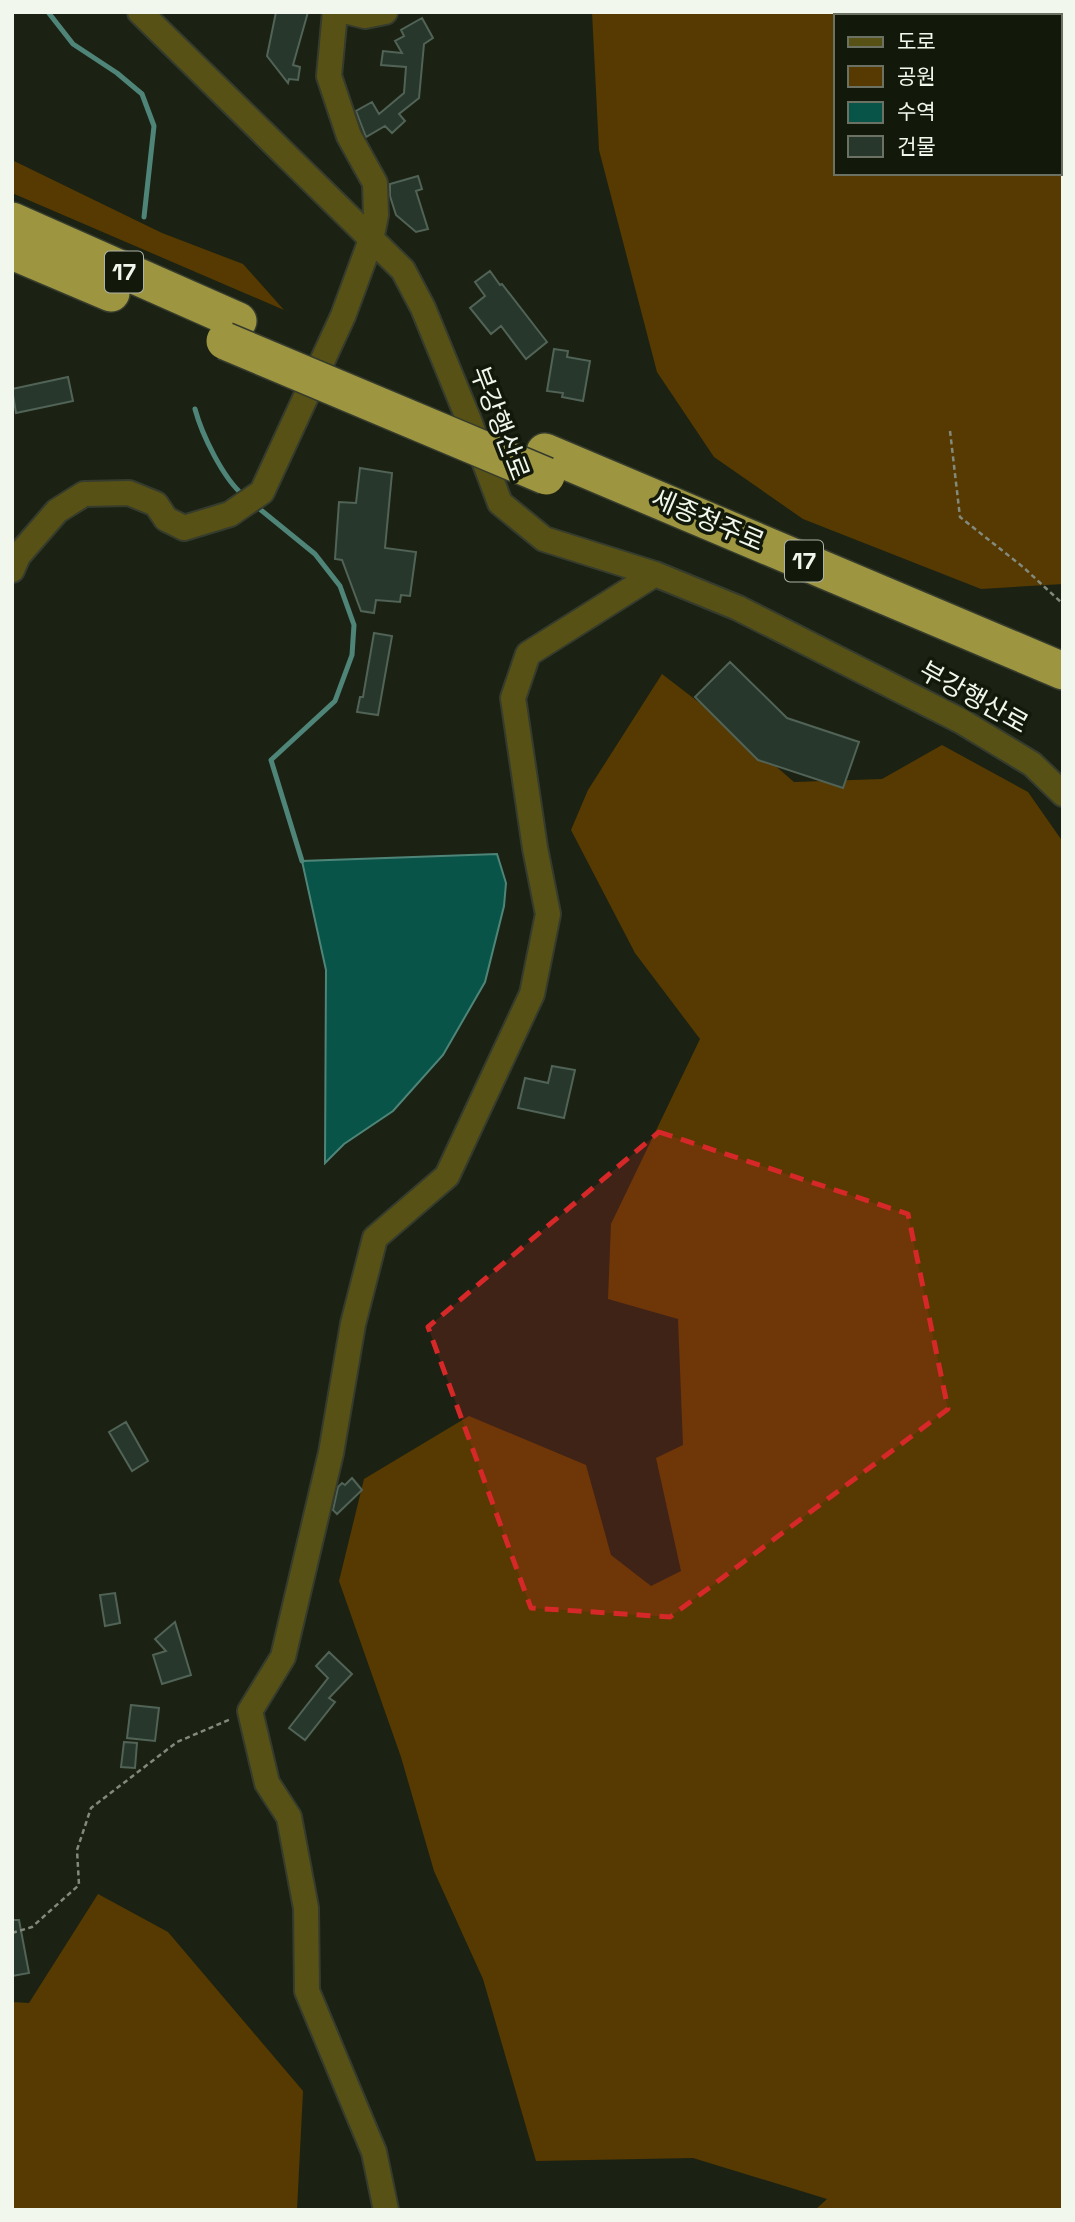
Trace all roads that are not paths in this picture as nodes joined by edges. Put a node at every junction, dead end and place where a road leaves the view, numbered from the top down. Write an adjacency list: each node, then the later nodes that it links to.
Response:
1 (140, 12): 6 (street, 부강행산로)
2 (335, 12): 6 (street)
3 (349, 12): 4 (street)
4 (385, 12)
5 (12, 221): 8 (highway, 17)
6 (371, 240): 10 (street); 11 (street, 부강행산로)
7 (12, 251): 8 (highway, 17)
8 (231, 331): 9 (highway, 17, bridge)
9 (546, 464): 12 (highway, 세종청주로 / 17); 13 (highway, 세종청주로 / 17)
10 (12, 570)
11 (655, 573): 14 (street, 부강행산로); 15 (street)
12 (1063, 671)
13 (1063, 692)
14 (1063, 794)
15 (386, 2210)

